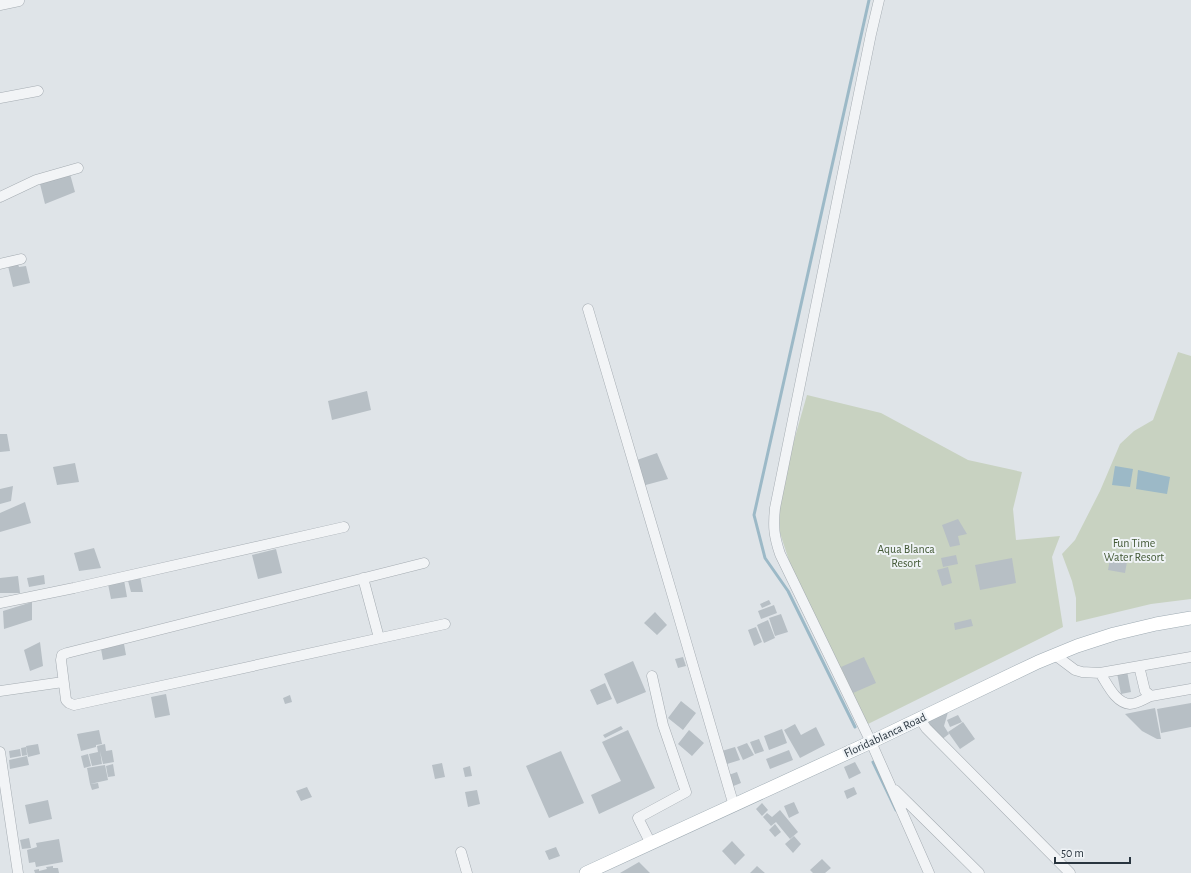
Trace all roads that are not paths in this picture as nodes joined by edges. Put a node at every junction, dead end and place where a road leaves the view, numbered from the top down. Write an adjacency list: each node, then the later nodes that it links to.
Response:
1 (879, 0): 28 (street)
2 (19, 1): 3 (street)
3 (0, 4)
4 (38, 91): 5 (street)
5 (0, 98)
6 (78, 168): 7 (street)
7 (0, 197)
8 (21, 260): 9 (street)
9 (0, 264)
10 (588, 309): 32 (street)
11 (344, 527): 14 (street)
12 (424, 563): 13 (street)
13 (363, 578): 17 (street); 23 (street)
14 (0, 602)
15 (1191, 618): 18 (main road, Floridablanca Road)
16 (446, 624): 17 (street)
17 (379, 638): 23 (street)
18 (1055, 655): 21 (street); 27 (main road, Floridablanca Road)
19 (1191, 658): 20 (street)
20 (1139, 666): 21 (street); 26 (street)
21 (1100, 673): 26 (street)
22 (652, 676): 33 (street)
23 (63, 682): 25 (street)
24 (1191, 689): 26 (street)
25 (0, 690)
26 (1151, 696)
27 (920, 719): 28 (main road, Floridablanca Road); 40 (street)
28 (871, 742): 31 (street); 32 (main road, Floridablanca Road)
29 (0, 752): 30 (street)
30 (2, 779): 35 (street)
31 (891, 787): 38 (street); 39 (street)
32 (734, 806): 33 (main road, Floridablanca Road)
33 (651, 844): 37 (main road, Floridablanca Road)
34 (461, 852): 36 (street)
35 (18, 873)
36 (467, 873)
37 (586, 873)
38 (929, 873)
39 (979, 873)
40 (1070, 873)

